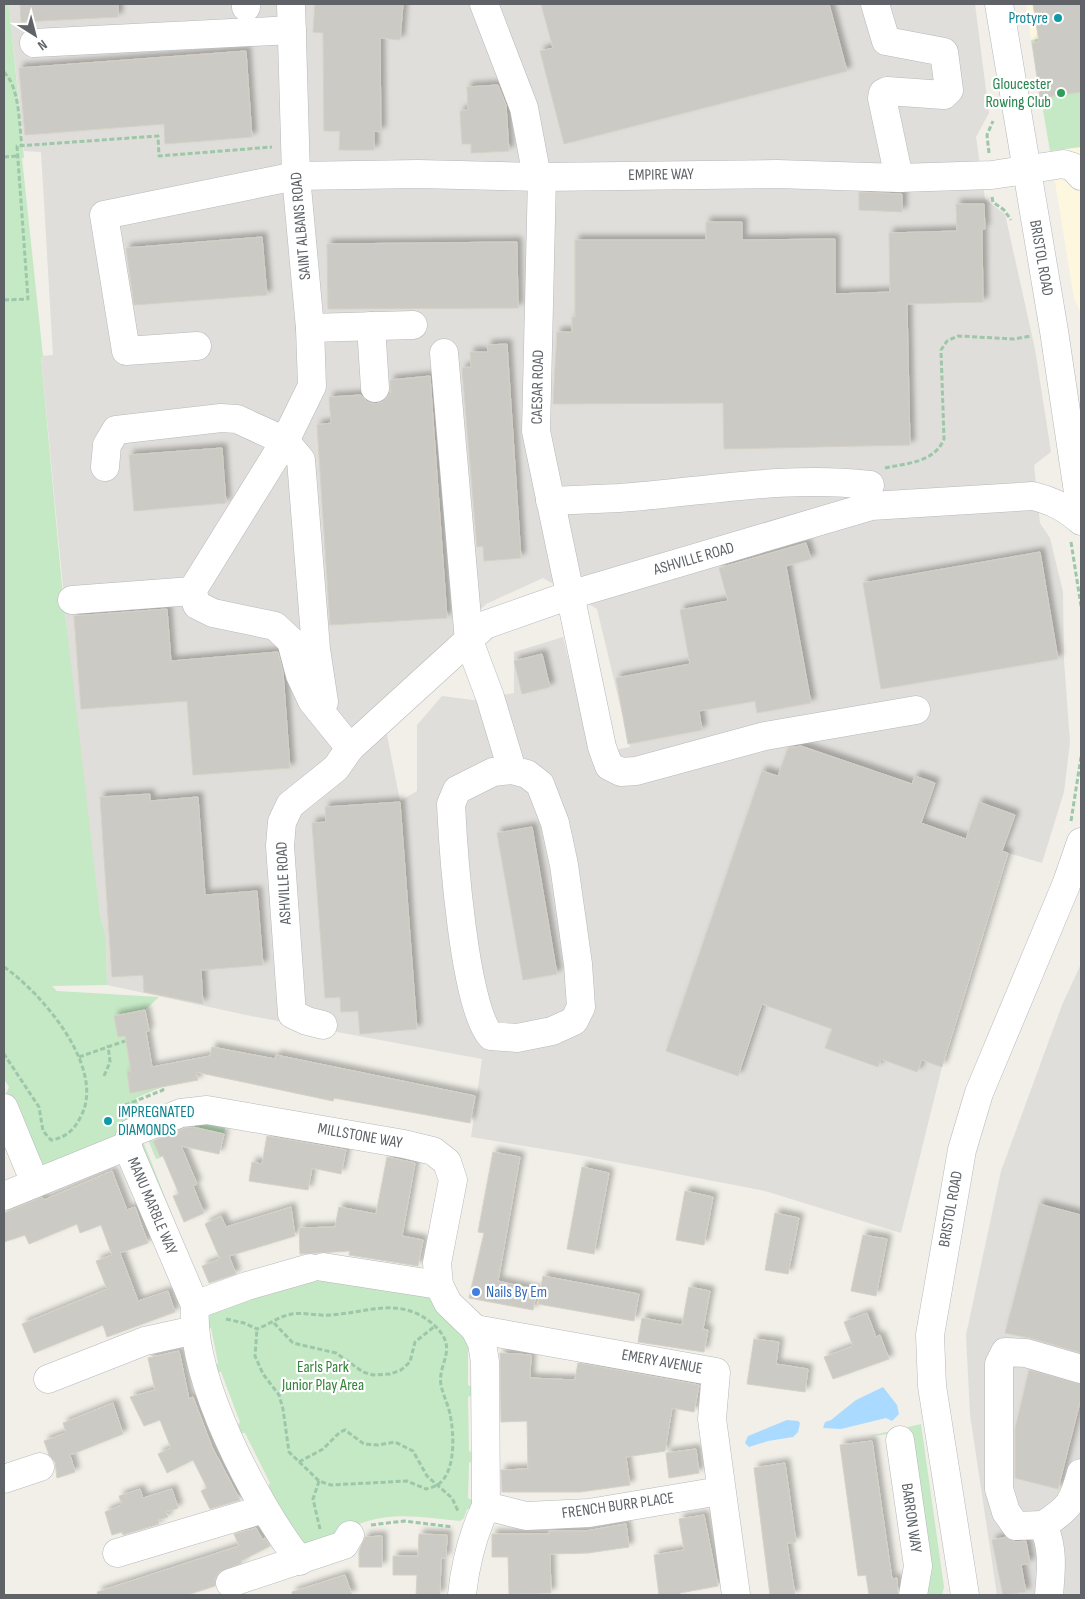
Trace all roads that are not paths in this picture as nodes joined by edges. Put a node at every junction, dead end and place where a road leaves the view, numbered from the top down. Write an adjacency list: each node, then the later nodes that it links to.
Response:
1 (484, 4): 9 (street, CAESAR ROAD)
2 (999, 4): 6 (street, BRISTOL ROAD)
3 (878, 14): 10 (street)
4 (291, 17): 5 (street); 7 (street, SAINT ALBANS ROAD)
5 (34, 43)
6 (1026, 171): 8 (street, EMPIRE WAY); 10 (street, EMPIRE WAY); 17 (street, BRISTOL ROAD)
7 (296, 176): 9 (street, EMPIRE WAY); 13 (street, SAINT ALBANS ROAD); 14 (street, EMPIRE WAY)
8 (1081, 176)
9 (539, 177): 10 (street, EMPIRE WAY); 21 (street, CAESAR ROAD)
10 (899, 178)
11 (413, 325): 12 (street)
12 (371, 326): 13 (street); 16 (street)
13 (310, 328): 18 (street, SAINT ALBANS ROAD)
14 (197, 346)
15 (444, 353): 27 (street)
16 (375, 388)
17 (1075, 429): 22 (street, BRISTOL ROAD)
18 (285, 441): 19 (street); 24 (street, SAINT ALBANS ROAD); 28 (street)
19 (105, 467)
20 (870, 485): 21 (street)
21 (550, 501): 25 (street, CAESAR ROAD)
22 (1081, 512)
23 (1076, 529): 25 (street, ASHVILLE ROAD)
24 (192, 591): 26 (street); 28 (street)
25 (570, 595): 27 (street, ASHVILLE ROAD); 29 (street, CAESAR ROAD)
26 (72, 600)
27 (469, 641): 30 (street, ASHVILLE ROAD); 31 (street)
28 (316, 706): 30 (street)
29 (916, 710)
30 (350, 748): 33 (street, ASHVILLE ROAD)
31 (512, 770): 31 (street)
32 (1081, 842): 58 (street, BRISTOL ROAD)
33 (322, 1025)
34 (4, 1108): 36 (street)
35 (127, 1146): 36 (street, MANU MARBLE WAY); 38 (street, MILLSTONE WAY); 39 (street, MANU MARBLE WAY)
36 (35, 1183): 37 (street, MANU MARBLE WAY)
37 (4, 1196)
38 (439, 1285): 39 (street); 40 (street, MILLSTONE WAY)
39 (195, 1318): 42 (street); 49 (street, MANU MARBLE WAY)
40 (475, 1328): 47 (street, EMERY AVENUE); 48 (street, MILLSTONE WAY)
41 (1081, 1369): 50 (street)
42 (48, 1379)
43 (900, 1440): 57 (street, BARRON WAY)
44 (40, 1468): 46 (street)
45 (1081, 1473): 50 (street)
46 (4, 1479)
47 (720, 1491): 48 (street, FRENCH BURR PLACE); 56 (street, EMERY AVENUE)
48 (486, 1506): 55 (street, MILLSTONE WAY)
49 (264, 1509): 52 (street); 53 (street, MANU MARBLE WAY)
50 (1043, 1525): 59 (street)
51 (350, 1535): 53 (street)
52 (116, 1553)
53 (313, 1556): 54 (street)
54 (230, 1583)
55 (462, 1595)
56 (736, 1595)
57 (913, 1595)
58 (965, 1595)
59 (1048, 1595)

